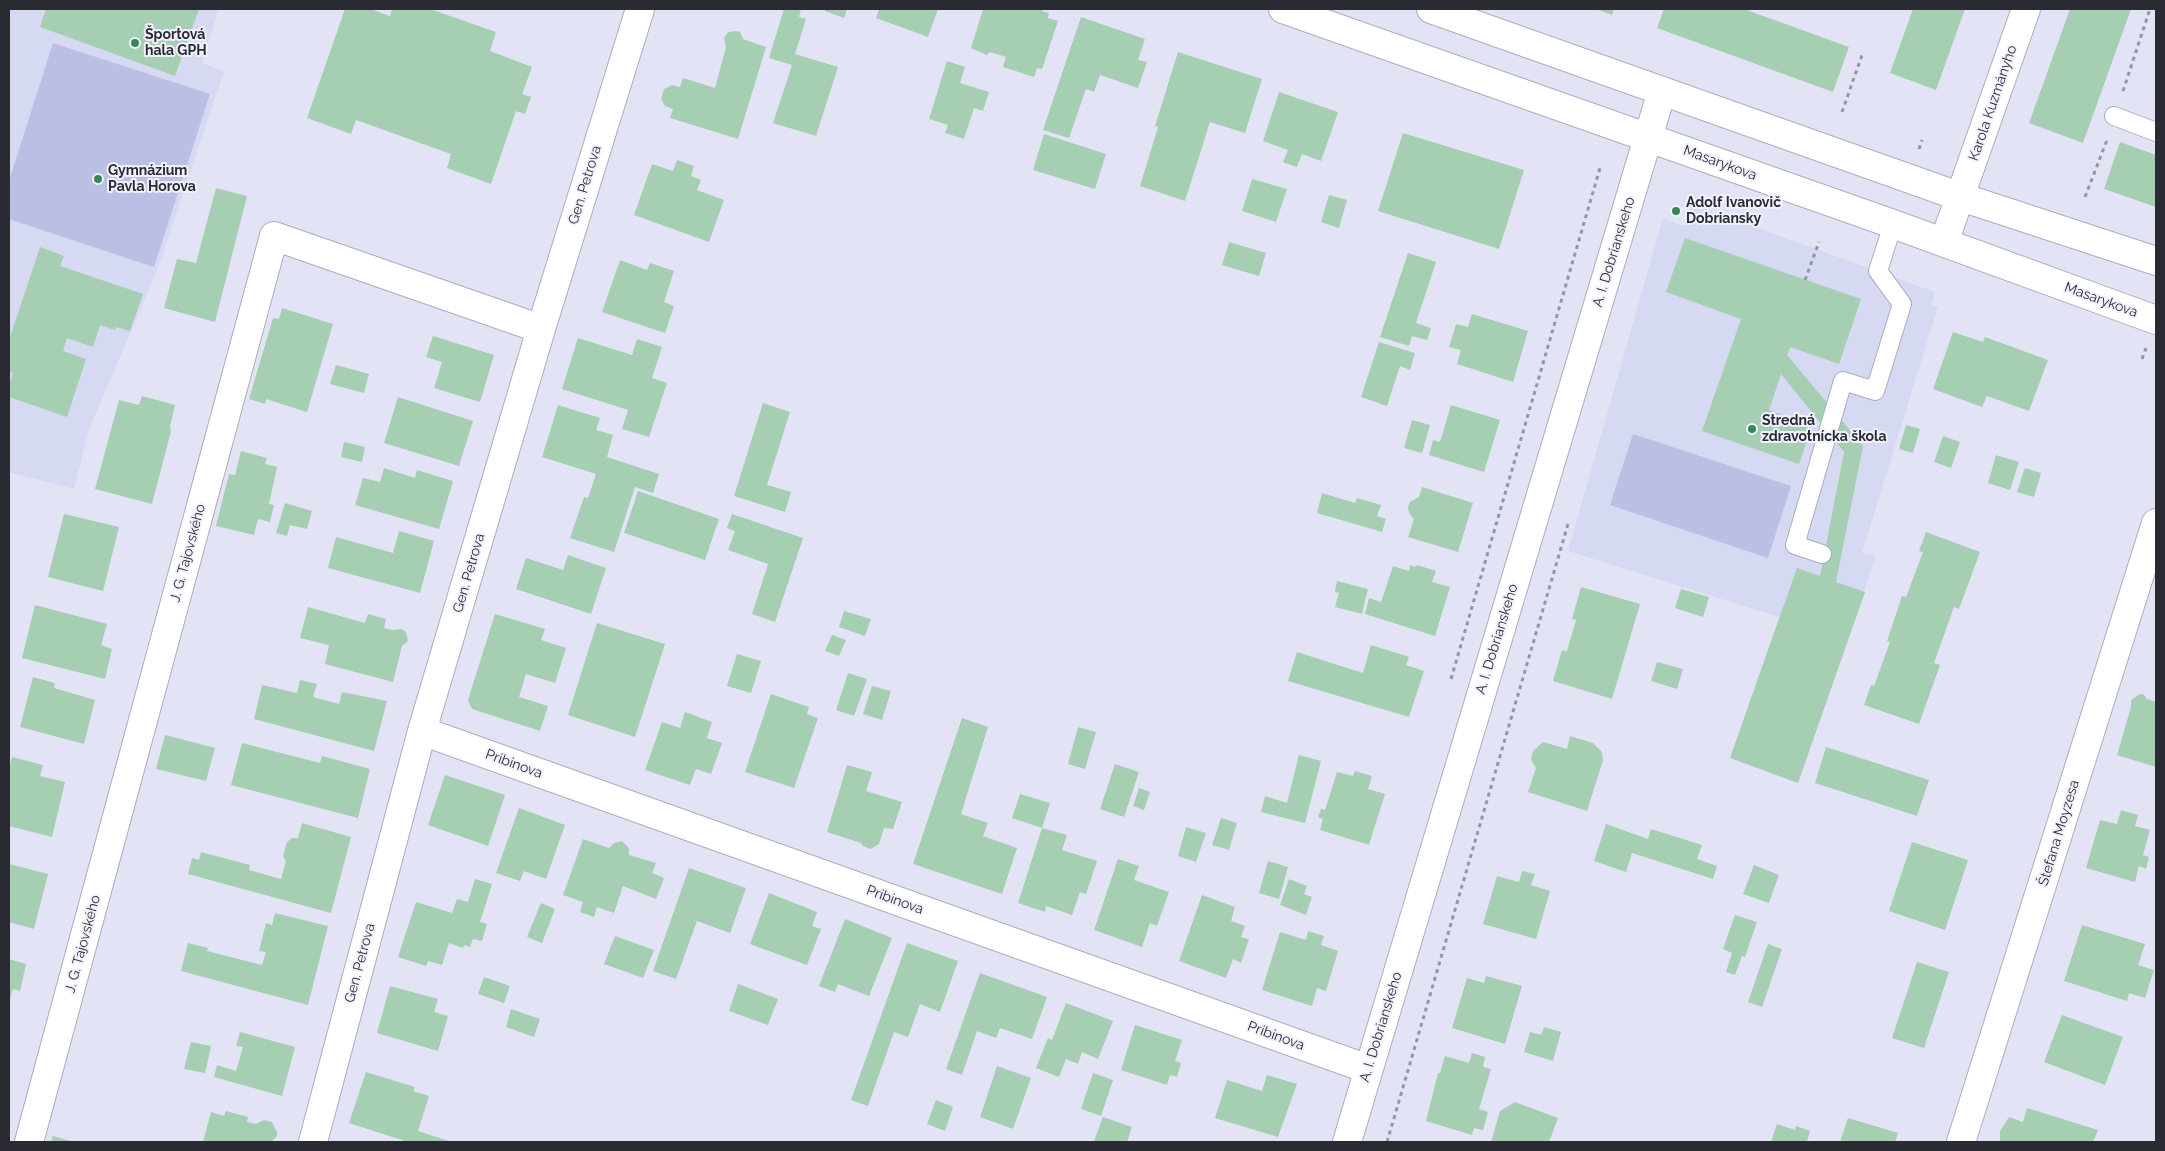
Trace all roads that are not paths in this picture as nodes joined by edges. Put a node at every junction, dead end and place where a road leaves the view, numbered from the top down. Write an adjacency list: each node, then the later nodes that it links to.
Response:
1 (640, 9): 16 (street, Gen. Petrova)
2 (1283, 9): 10 (street, Masarykova)
3 (1431, 9): 6 (street)
4 (1458, 9): 6 (lane)
5 (2026, 9): 11 (street, Karola Kuzmányho)
6 (1481, 26): 7 (street)
7 (1662, 91): 10 (street, A. I. Dobrianskeho); 11 (street)
8 (2114, 116): 9 (lane)
9 (2156, 132)
10 (1647, 136): 12 (street, Masarykova); 20 (street, A. I. Dobrianskeho)
11 (1961, 197): 13 (street, Karola Kuzmányho); 14 (street)
12 (1893, 224): 13 (street, Masarykova); 18 (lane)
13 (1944, 242): 15 (street, Masarykova)
14 (2156, 262)
15 (2156, 320)
16 (541, 329): 19 (street, Gen. Petrova); 21 (street, J. G. Tajovského)
17 (2156, 523): 24 (street, Štefana Moyzesa)
18 (1822, 554)
19 (422, 731): 20 (street, Pribinova); 22 (street, Gen. Petrova)
20 (1368, 1069): 23 (street, A. I. Dobrianskeho)
21 (29, 1142)
22 (313, 1142)
23 (1347, 1142)
24 (1962, 1142)

